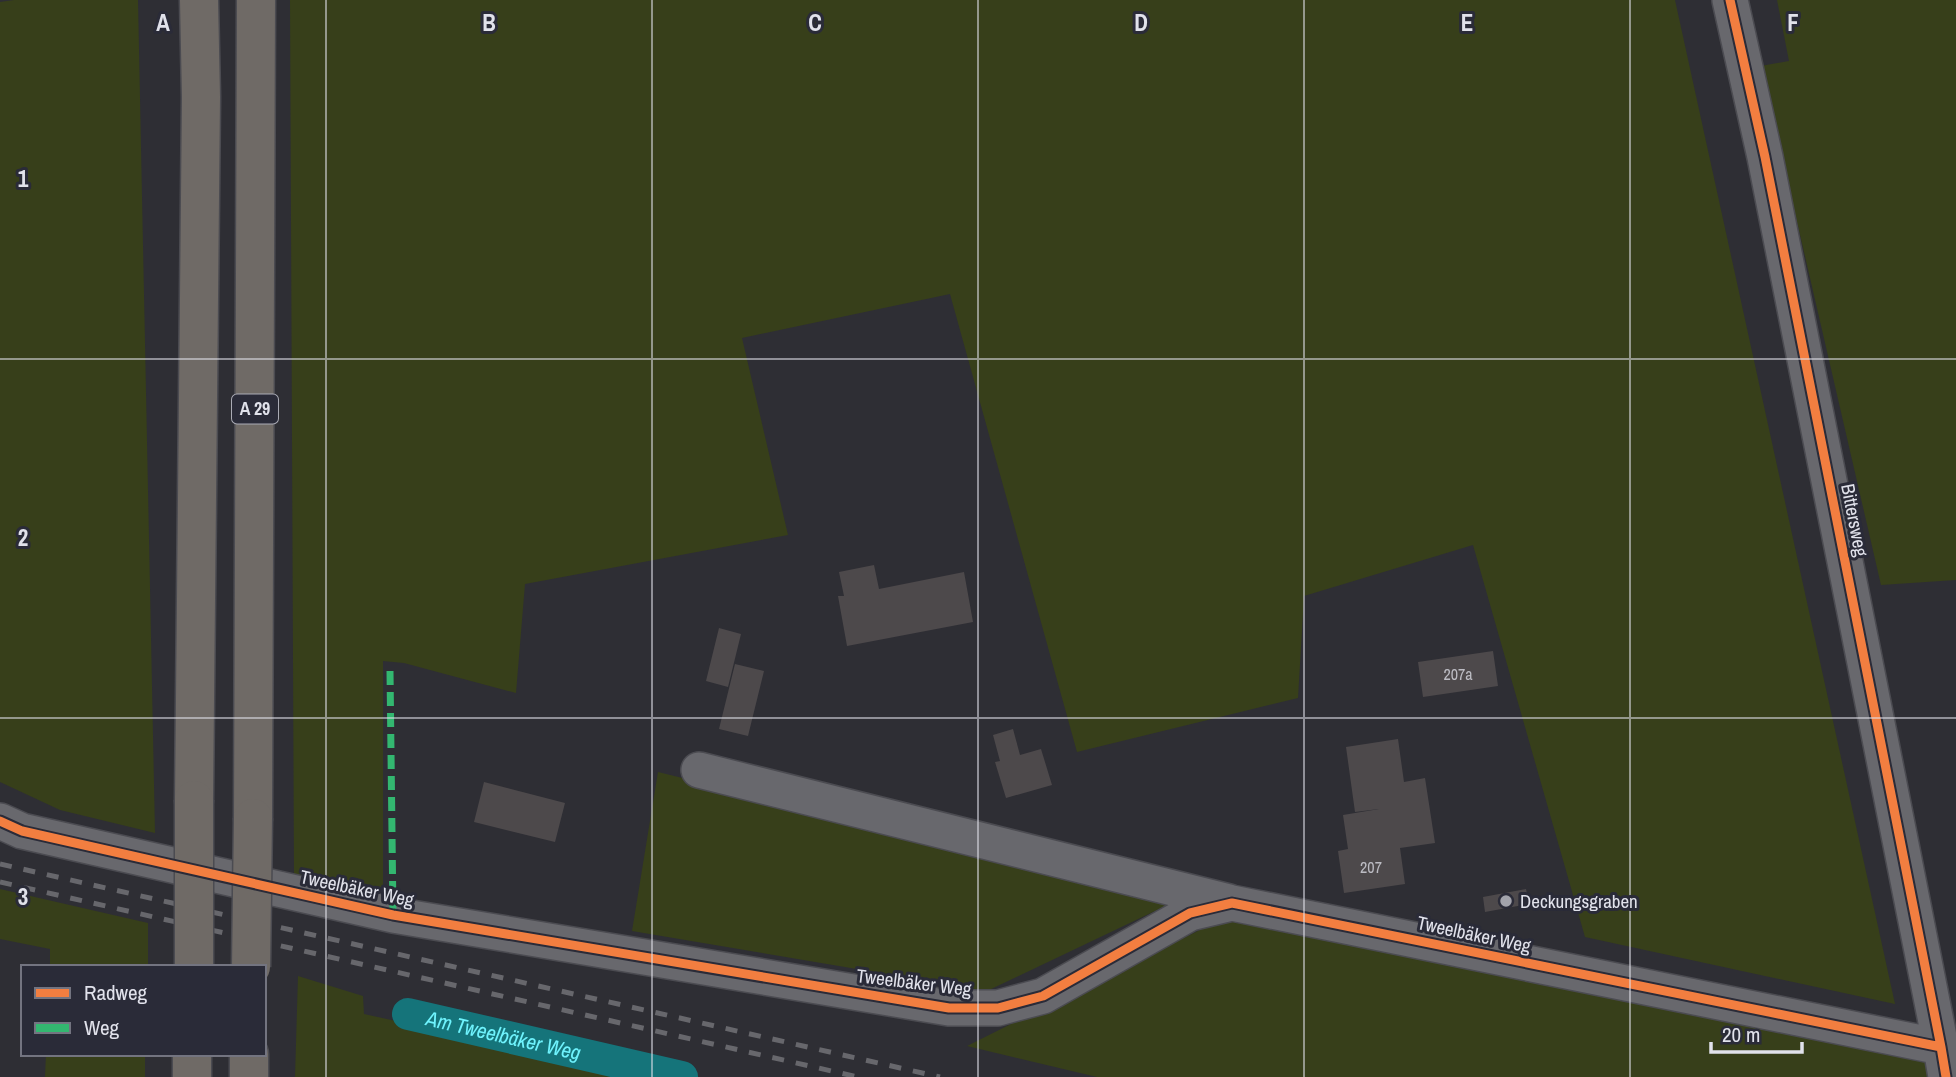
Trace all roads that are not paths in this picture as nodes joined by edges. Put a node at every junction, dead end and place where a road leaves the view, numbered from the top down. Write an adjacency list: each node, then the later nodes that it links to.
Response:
1 (199, 0): 7 (highway, bridge)
2 (256, 0): 8 (highway, A 29, bridge)
3 (1730, 0): 11 (street, Bittersweg)
4 (699, 770): 6 (street, Tweelbäker Weg)
5 (0, 821): 6 (street, Tweelbäker Weg)
6 (1232, 903): 11 (street, Tweelbäker Weg)
7 (194, 965)
8 (251, 965)
9 (192, 1056): 12 (highway)
10 (249, 1056): 13 (highway)
11 (1944, 1062)
12 (192, 1077)
13 (249, 1077)

